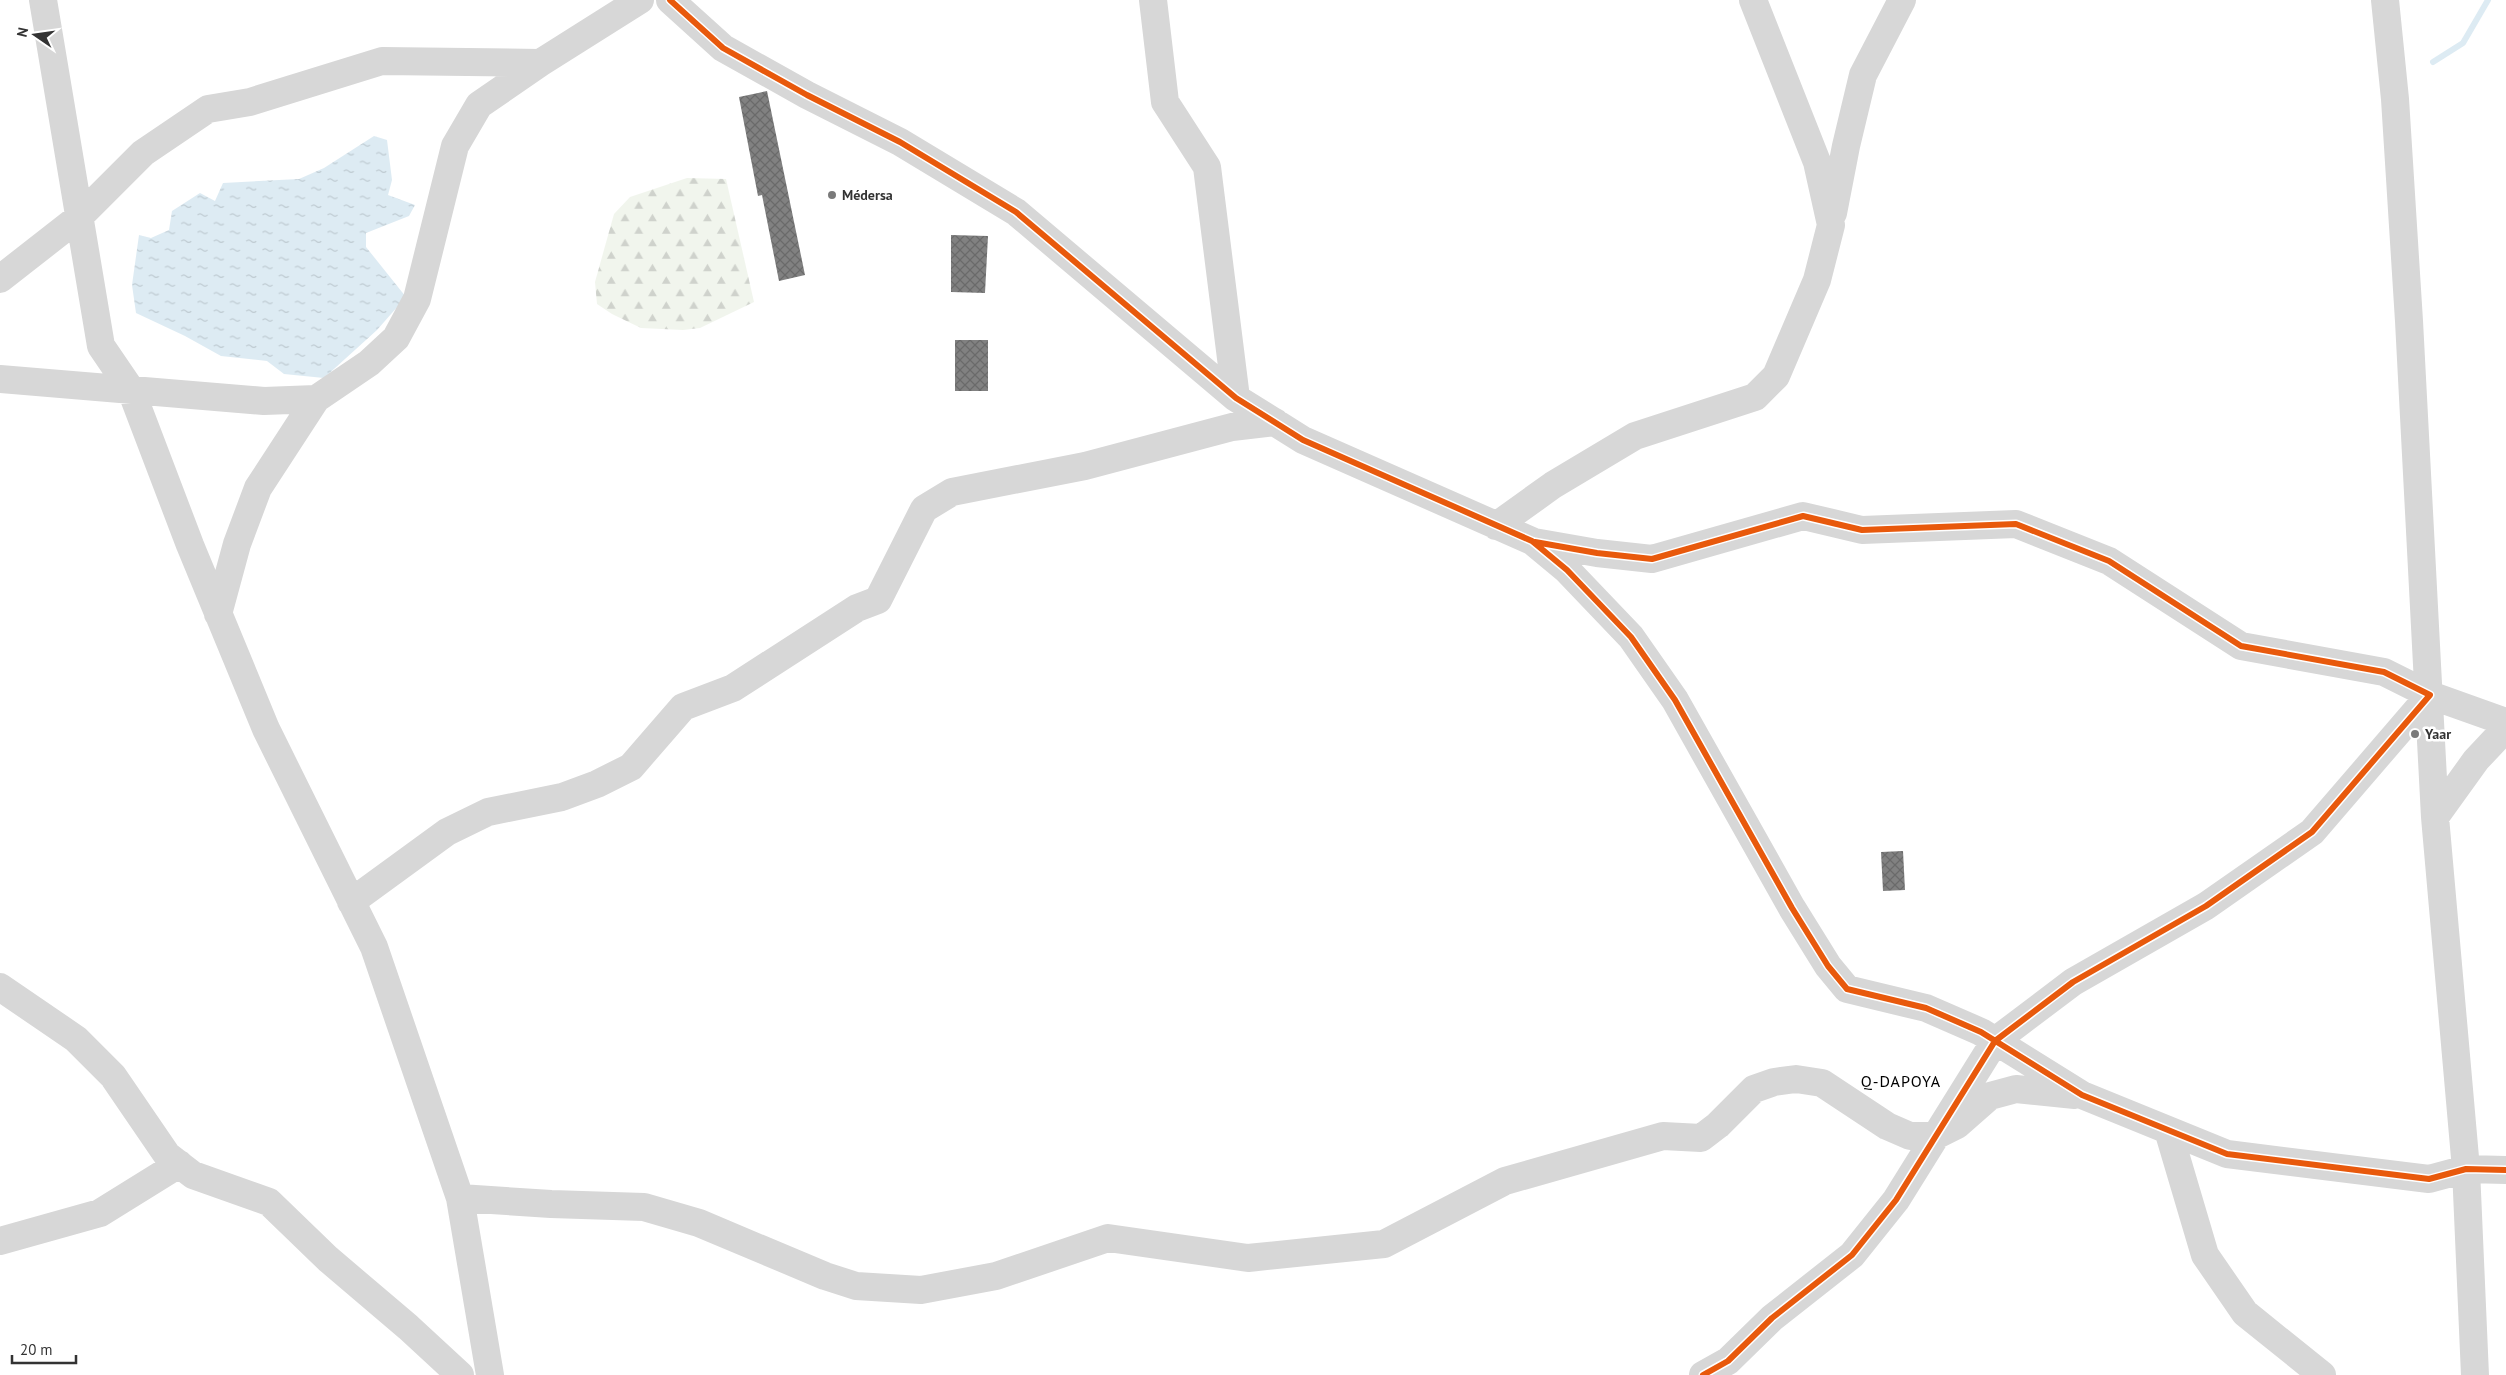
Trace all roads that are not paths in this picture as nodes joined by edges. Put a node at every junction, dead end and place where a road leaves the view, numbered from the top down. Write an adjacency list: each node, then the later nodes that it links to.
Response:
1 (43, 0): 9 (street)
2 (640, 0): 8 (street)
3 (670, 0): 14 (street)
4 (1153, 0): 14 (street)
5 (1753, 0): 10 (street)
6 (1902, 0): 10 (street)
7 (2385, 0): 20 (street)
8 (540, 63): 9 (street); 15 (street)
9 (78, 218): 11 (street); 13 (street)
10 (1831, 225): 17 (street)
11 (0, 279)
12 (0, 379): 13 (street)
13 (131, 390): 15 (street); 19 (street)
14 (1236, 398): 16 (street)
15 (316, 399): 19 (street)
16 (1275, 422): 17 (street); 24 (street)
17 (1496, 526): 18 (street)
18 (1532, 541): 20 (street); 26 (street)
19 (218, 614): 24 (street)
20 (2430, 695): 21 (street); 23 (street); 26 (street)
21 (2506, 722)
22 (2506, 728): 23 (street)
23 (2435, 817): 31 (street)
24 (351, 902): 33 (street)
25 (0, 987): 30 (street)
26 (1995, 1041): 27 (street); 29 (street)
27 (2082, 1096): 28 (street); 29 (street)
28 (2168, 1130): 31 (street); 38 (street)
29 (1935, 1136): 33 (street); 37 (street)
30 (179, 1164): 34 (street); 35 (street)
31 (2466, 1169): 32 (street); 39 (street)
32 (2506, 1170)
33 (460, 1198): 36 (street)
34 (0, 1241)
35 (460, 1375)
36 (490, 1375)
37 (1703, 1375)
38 (2322, 1375)
39 (2476, 1375)

